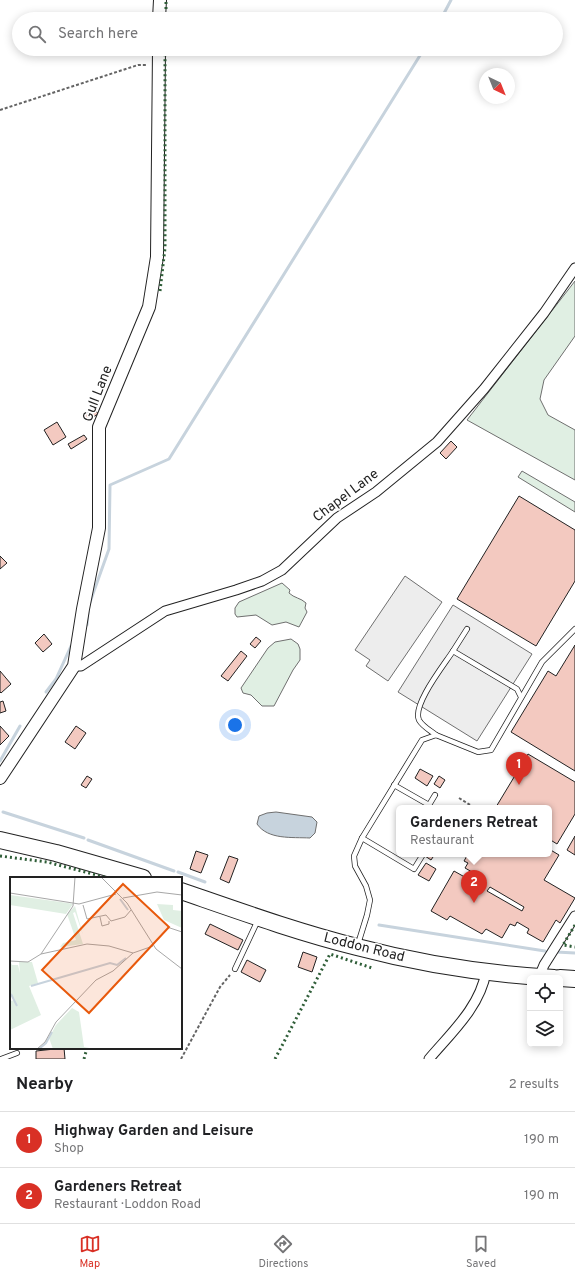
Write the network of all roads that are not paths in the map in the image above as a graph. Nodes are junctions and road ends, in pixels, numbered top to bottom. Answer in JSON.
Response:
{"nodes":[{"id":1,"x":160,"y":0,"type":"edge"},
{"id":2,"x":159,"y":12,"type":"edge"},
{"id":3,"x":159,"y":56,"type":"edge"},
{"id":4,"x":575,"y":268,"type":"edge"},
{"id":5,"x":467,"y":629,"type":"dead end"},
{"id":6,"x":575,"y":629,"type":"edge"},
{"id":7,"x":453,"y":651,"type":"junction"},
{"id":8,"x":74,"y":666,"type":"junction"},
{"id":9,"x":521,"y":697,"type":"junction"},
{"id":10,"x":436,"y":735,"type":"junction"},
{"id":11,"x":0,"y":778,"type":"edge"},
{"id":12,"x":394,"y":785,"type":"junction"},
{"id":13,"x":435,"y":795,"type":"dead end"},
{"id":14,"x":362,"y":838,"type":"junction"},
{"id":15,"x":0,"y":840,"type":"edge"},
{"id":16,"x":421,"y":857,"type":"edge"},
{"id":17,"x":140,"y":877,"type":"edge"},
{"id":18,"x":182,"y":891,"type":"edge"},
{"id":19,"x":575,"y":916,"type":"edge"},
{"id":20,"x":259,"y":918,"type":"junction"},
{"id":21,"x":357,"y":948,"type":"junction"},
{"id":22,"x":234,"y":969,"type":"road end"},
{"id":23,"x":486,"y":972,"type":"junction"},
{"id":24,"x":546,"y":975,"type":"edge"},
{"id":25,"x":527,"y":976,"type":"edge"},
{"id":26,"x":563,"y":978,"type":"edge"},
{"id":27,"x":575,"y":979,"type":"edge"},
{"id":28,"x":17,"y":1053,"type":"dead end"},
{"id":29,"x":1,"y":1059,"type":"edge"},
{"id":30,"x":429,"y":1059,"type":"edge"}],
"edges":[{"from":1,"to":2,"type":"street"},
{"from":3,"to":8,"type":"street","name":"Gull Lane"},
{"from":4,"to":8,"type":"street","name":"Chapel Lane"},
{"from":5,"to":7,"type":"lane"},
{"from":6,"to":9,"type":"lane"},
{"from":7,"to":9,"type":"lane"},
{"from":7,"to":10,"type":"lane"},
{"from":8,"to":11,"type":"street","name":"Gull Lane"},
{"from":9,"to":10,"type":"lane"},
{"from":10,"to":12,"type":"lane"},
{"from":12,"to":13,"type":"lane"},
{"from":12,"to":14,"type":"lane"},
{"from":14,"to":16,"type":"lane"},
{"from":14,"to":21,"type":"lane"},
{"from":15,"to":17,"type":"highway"},
{"from":18,"to":20,"type":"highway","name":"Loddon Road"},
{"from":19,"to":24,"type":"street"},
{"from":20,"to":21,"type":"highway","name":"Loddon Road"},
{"from":20,"to":22,"type":"lane"},
{"from":21,"to":23,"type":"highway","name":"Loddon Road"},
{"from":23,"to":25,"type":"highway","name":"Loddon Road"},
{"from":23,"to":30,"type":"street"},
{"from":26,"to":27,"type":"highway"},
{"from":28,"to":29,"type":"lane"}]}
